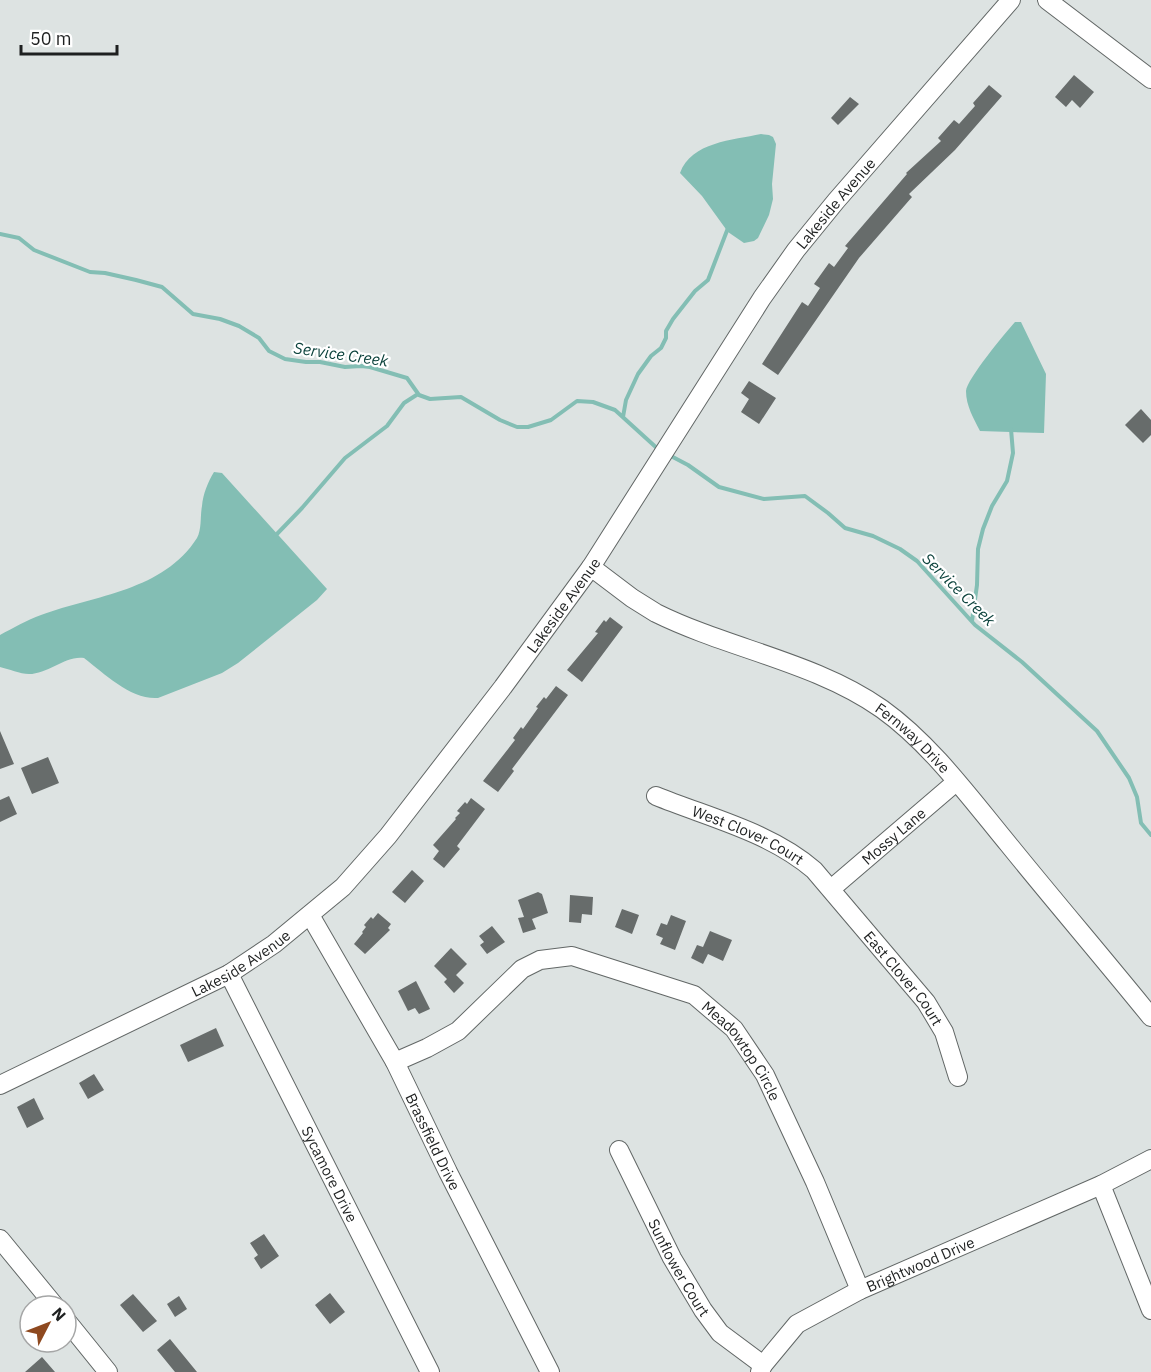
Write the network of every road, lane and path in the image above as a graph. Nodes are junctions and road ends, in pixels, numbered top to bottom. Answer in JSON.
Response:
{"nodes":[{"id":1,"x":1011,"y":0,"type":"edge"},
{"id":2,"x":1047,"y":0,"type":"edge"},
{"id":3,"x":1151,"y":79,"type":"edge"},
{"id":4,"x":591,"y":567,"type":"junction"},
{"id":5,"x":956,"y":782,"type":"junction"},
{"id":6,"x":656,"y":796,"type":"dead end"},
{"id":7,"x":831,"y":889,"type":"junction"},
{"id":8,"x":310,"y":915,"type":"junction"},
{"id":9,"x":229,"y":974,"type":"junction"},
{"id":10,"x":1151,"y":1017,"type":"edge"},
{"id":11,"x":395,"y":1062,"type":"junction"},
{"id":12,"x":958,"y":1077,"type":"dead end"},
{"id":13,"x":0,"y":1085,"type":"edge"},
{"id":14,"x":619,"y":1150,"type":"dead end"},
{"id":15,"x":1151,"y":1159,"type":"edge"},
{"id":16,"x":1101,"y":1185,"type":"junction"},
{"id":17,"x":0,"y":1239,"type":"edge"},
{"id":18,"x":860,"y":1290,"type":"junction"},
{"id":19,"x":45,"y":1294,"type":"edge"},
{"id":20,"x":1151,"y":1310,"type":"edge"},
{"id":21,"x":78,"y":1335,"type":"edge"},
{"id":22,"x":761,"y":1369,"type":"edge"},
{"id":23,"x":108,"y":1372,"type":"edge"},
{"id":24,"x":430,"y":1372,"type":"edge"},
{"id":25,"x":550,"y":1372,"type":"edge"}],
"edges":[{"from":1,"to":4,"type":"street","name":"Lakeside Avenue"},
{"from":2,"to":3,"type":"street"},
{"from":4,"to":5,"type":"street","name":"Fernway Drive"},
{"from":4,"to":8,"type":"street","name":"Lakeside Avenue"},
{"from":5,"to":7,"type":"street","name":"Mossy Lane"},
{"from":5,"to":10,"type":"street","name":"Fernway Drive"},
{"from":6,"to":7,"type":"street","name":"West Clover Court"},
{"from":7,"to":12,"type":"street","name":"East Clover Court"},
{"from":8,"to":9,"type":"street","name":"Lakeside Avenue"},
{"from":8,"to":11,"type":"street","name":"Brassfield Drive"},
{"from":9,"to":13,"type":"street","name":"Lakeside Avenue"},
{"from":9,"to":24,"type":"street","name":"Sycamore Drive"},
{"from":11,"to":18,"type":"street","name":"Meadowtop Circle"},
{"from":11,"to":25,"type":"street","name":"Brassfield Drive"},
{"from":14,"to":22,"type":"street","name":"Sunflower Court"},
{"from":15,"to":16,"type":"street","name":"Brightwood Drive"},
{"from":16,"to":18,"type":"street","name":"Brightwood Drive"},
{"from":16,"to":20,"type":"street"},
{"from":17,"to":19,"type":"street"},
{"from":18,"to":22,"type":"street","name":"Brightwood Drive"},
{"from":21,"to":23,"type":"street"}]}
